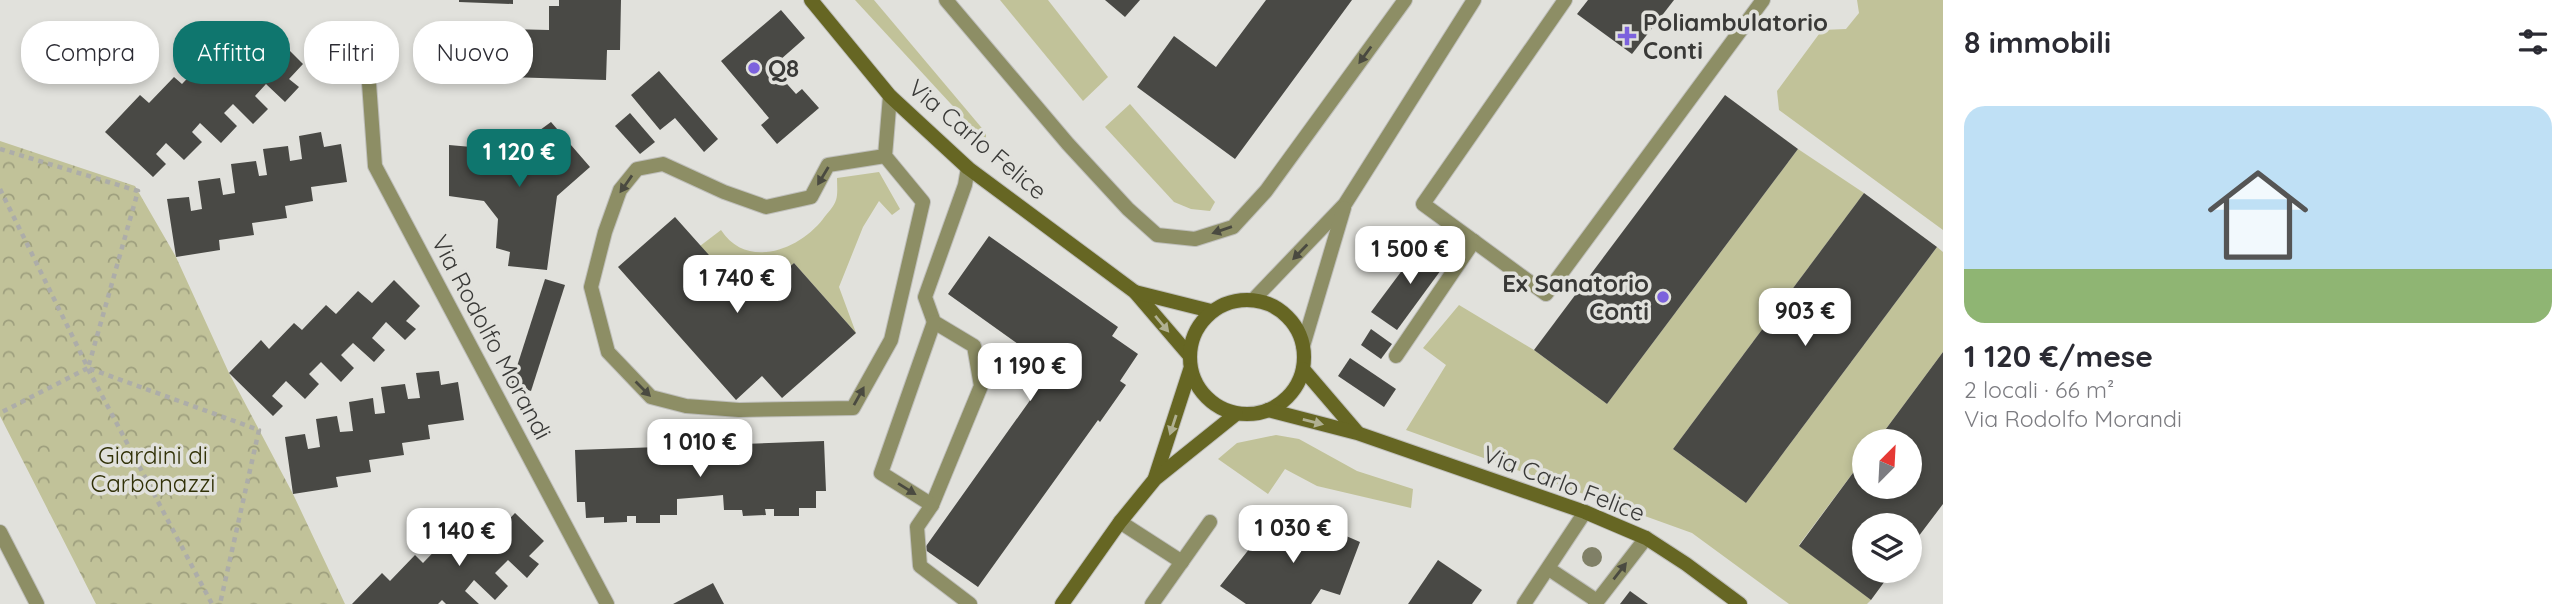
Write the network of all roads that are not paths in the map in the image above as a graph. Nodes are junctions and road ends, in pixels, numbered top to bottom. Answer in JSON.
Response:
{"nodes":[{"id":1,"x":811,"y":0,"type":"edge"},
{"id":2,"x":946,"y":0,"type":"edge"},
{"id":3,"x":1405,"y":0,"type":"edge"},
{"id":4,"x":1474,"y":0,"type":"edge"},
{"id":5,"x":1565,"y":0,"type":"edge"},
{"id":6,"x":1763,"y":0,"type":"edge"},
{"id":7,"x":369,"y":84,"type":"edge"},
{"id":8,"x":890,"y":96,"type":"junction"},
{"id":9,"x":885,"y":156,"type":"junction"},
{"id":10,"x":968,"y":168,"type":"junction"},
{"id":11,"x":1345,"y":204,"type":"junction"},
{"id":12,"x":1474,"y":241,"type":"junction"},
{"id":13,"x":1135,"y":292,"type":"junction"},
{"id":14,"x":1254,"y":299,"type":"junction"},
{"id":15,"x":1211,"y":311,"type":"junction"},
{"id":16,"x":934,"y":322,"type":"junction"},
{"id":17,"x":1303,"y":346,"type":"junction"},
{"id":18,"x":1396,"y":356,"type":"dead end"},
{"id":19,"x":1189,"y":363,"type":"junction"},
{"id":20,"x":1303,"y":369,"type":"junction"},
{"id":21,"x":1268,"y":410,"type":"junction"},
{"id":22,"x":1236,"y":414,"type":"junction"},
{"id":23,"x":1357,"y":433,"type":"junction"},
{"id":24,"x":1155,"y":479,"type":"junction"},
{"id":25,"x":932,"y":505,"type":"junction"},
{"id":26,"x":1585,"y":512,"type":"junction"},
{"id":27,"x":1120,"y":522,"type":"junction"},
{"id":28,"x":1210,"y":522,"type":"dead end"},
{"id":29,"x":0,"y":532,"type":"edge"},
{"id":30,"x":1646,"y":538,"type":"junction"},
{"id":31,"x":1182,"y":562,"type":"junction"},
{"id":32,"x":1549,"y":569,"type":"junction"},
{"id":33,"x":1596,"y":602,"type":"edge"},
{"id":34,"x":37,"y":604,"type":"edge"},
{"id":35,"x":607,"y":604,"type":"edge"},
{"id":36,"x":970,"y":604,"type":"edge"},
{"id":37,"x":1062,"y":604,"type":"edge"},
{"id":38,"x":1152,"y":604,"type":"edge"},
{"id":39,"x":1524,"y":604,"type":"edge"},
{"id":40,"x":1740,"y":604,"type":"edge"}],
"edges":[{"from":1,"to":8,"type":"main road","name":"Via Carlo Felice"},
{"from":3,"to":2,"type":"street","one_way":true},
{"from":4,"to":11,"type":"street"},
{"from":5,"to":12,"type":"street"},
{"from":6,"to":12,"type":"street"},
{"from":7,"to":35,"type":"street","name":"Via Rodolfo Morandi"},
{"from":8,"to":9,"type":"street"},
{"from":8,"to":10,"type":"main road","name":"Via Carlo Felice"},
{"from":9,"to":9,"type":"street","one_way":true},
{"from":10,"to":13,"type":"main road","name":"Via Carlo Felice"},
{"from":10,"to":16,"type":"street"},
{"from":11,"to":14,"type":"street","one_way":true},
{"from":11,"to":17,"type":"street"},
{"from":12,"to":18,"type":"street"},
{"from":13,"to":15,"type":"main road","name":"Via Carlo Felice"},
{"from":13,"to":19,"type":"main road","name":"Via Carlo Felice","one_way":true},
{"from":14,"to":15,"type":"main road"},
{"from":14,"to":17,"type":"main road"},
{"from":15,"to":19,"type":"main road"},
{"from":16,"to":25,"type":"street"},
{"from":16,"to":25,"type":"street","one_way":true},
{"from":17,"to":20,"type":"main road"},
{"from":19,"to":22,"type":"main road"},
{"from":19,"to":24,"type":"main road","one_way":true},
{"from":20,"to":21,"type":"main road"},
{"from":20,"to":23,"type":"main road"},
{"from":21,"to":22,"type":"main road"},
{"from":21,"to":23,"type":"main road","name":"Via Carlo Felice","one_way":true},
{"from":22,"to":24,"type":"main road"},
{"from":23,"to":26,"type":"main road","name":"Via Carlo Felice"},
{"from":24,"to":27,"type":"main road"},
{"from":25,"to":36,"type":"street"},
{"from":26,"to":30,"type":"main road","name":"Via Carlo Felice"},
{"from":26,"to":32,"type":"street"},
{"from":27,"to":31,"type":"street"},
{"from":27,"to":37,"type":"main road"},
{"from":28,"to":31,"type":"street"},
{"from":29,"to":34,"type":"street"},
{"from":33,"to":30,"type":"street","one_way":true},
{"from":30,"to":40,"type":"main road","name":"Via Carlo Felice"},
{"from":31,"to":38,"type":"street"},
{"from":32,"to":33,"type":"street"},
{"from":32,"to":39,"type":"street"}]}
